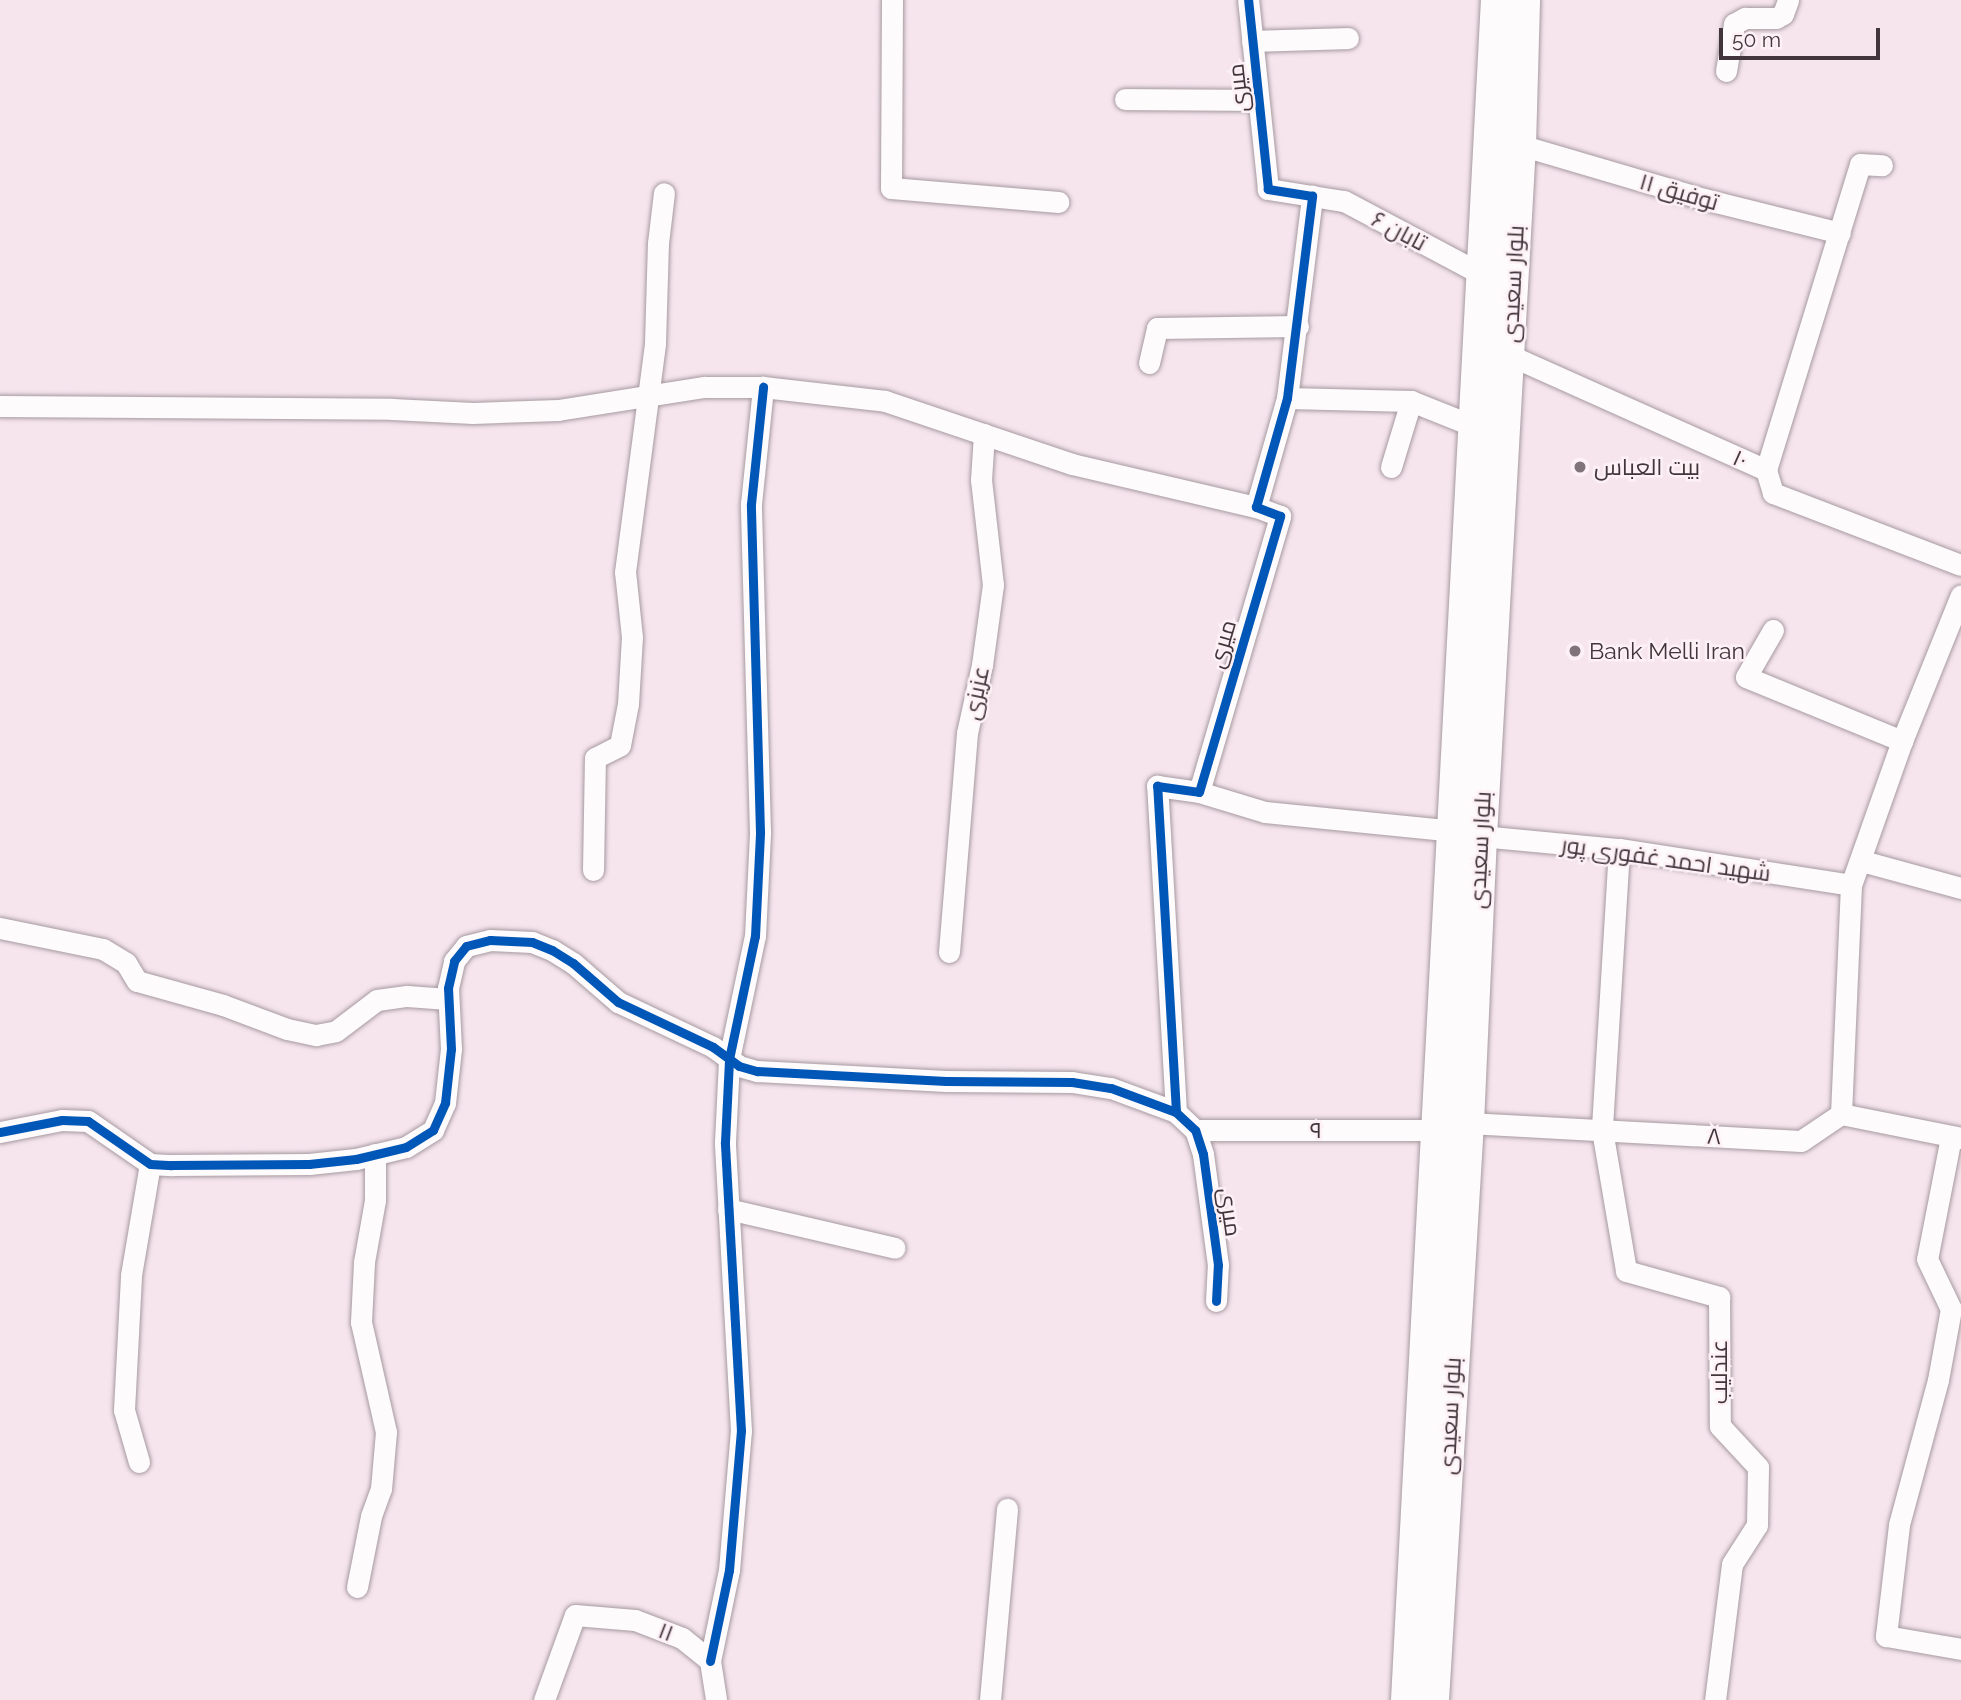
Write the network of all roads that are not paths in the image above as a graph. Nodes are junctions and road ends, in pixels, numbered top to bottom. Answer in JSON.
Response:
{"nodes":[{"id":1,"x":892,"y":0,"type":"edge"},
{"id":2,"x":1248,"y":0,"type":"edge"},
{"id":3,"x":1497,"y":0,"type":"edge"},
{"id":4,"x":1524,"y":0,"type":"edge"},
{"id":5,"x":1788,"y":0,"type":"edge"},
{"id":6,"x":1348,"y":38,"type":"dead end"},
{"id":7,"x":1252,"y":41,"type":"junction"},
{"id":8,"x":1726,"y":71,"type":"dead end"},
{"id":9,"x":1125,"y":100,"type":"dead end"},
{"id":10,"x":1258,"y":100,"type":"junction"},
{"id":11,"x":1520,"y":145,"type":"junction"},
{"id":12,"x":1882,"y":164,"type":"dead end"},
{"id":13,"x":664,"y":193,"type":"dead end"},
{"id":14,"x":1312,"y":196,"type":"junction"},
{"id":15,"x":1058,"y":202,"type":"dead end"},
{"id":16,"x":1840,"y":233,"type":"junction"},
{"id":17,"x":1483,"y":275,"type":"junction"},
{"id":18,"x":1298,"y":326,"type":"junction"},
{"id":19,"x":1509,"y":355,"type":"junction"},
{"id":20,"x":1149,"y":363,"type":"dead end"},
{"id":21,"x":763,"y":387,"type":"junction"},
{"id":22,"x":646,"y":395,"type":"junction"},
{"id":23,"x":1287,"y":398,"type":"junction"},
{"id":24,"x":1411,"y":401,"type":"junction"},
{"id":25,"x":0,"y":406,"type":"edge"},
{"id":26,"x":1475,"y":427,"type":"junction"},
{"id":27,"x":984,"y":434,"type":"junction"},
{"id":28,"x":1391,"y":467,"type":"dead end"},
{"id":29,"x":1766,"y":470,"type":"junction"},
{"id":30,"x":1256,"y":507,"type":"junction"},
{"id":31,"x":1961,"y":565,"type":"edge"},
{"id":32,"x":1961,"y":595,"type":"edge"},
{"id":33,"x":1773,"y":630,"type":"dead end"},
{"id":34,"x":1902,"y":741,"type":"junction"},
{"id":35,"x":1199,"y":792,"type":"junction"},
{"id":36,"x":1468,"y":834,"type":"junction"},
{"id":37,"x":1619,"y":849,"type":"junction"},
{"id":38,"x":1862,"y":861,"type":"junction"},
{"id":39,"x":593,"y":870,"type":"dead end"},
{"id":40,"x":1851,"y":885,"type":"junction"},
{"id":41,"x":1961,"y":888,"type":"edge"},
{"id":42,"x":0,"y":928,"type":"edge"},
{"id":43,"x":949,"y":952,"type":"dead end"},
{"id":44,"x":448,"y":999,"type":"junction"},
{"id":45,"x":729,"y":1059,"type":"junction"},
{"id":46,"x":1176,"y":1112,"type":"junction"},
{"id":47,"x":1841,"y":1114,"type":"junction"},
{"id":48,"x":1453,"y":1126,"type":"junction"},
{"id":49,"x":1195,"y":1130,"type":"junction"},
{"id":50,"x":1602,"y":1130,"type":"junction"},
{"id":51,"x":0,"y":1132,"type":"edge"},
{"id":52,"x":1956,"y":1138,"type":"edge"},
{"id":53,"x":375,"y":1154,"type":"junction"},
{"id":54,"x":150,"y":1164,"type":"junction"},
{"id":55,"x":728,"y":1209,"type":"junction"},
{"id":56,"x":895,"y":1248,"type":"dead end"},
{"id":57,"x":1216,"y":1301,"type":"dead end"},
{"id":58,"x":139,"y":1462,"type":"dead end"},
{"id":59,"x":1007,"y":1509,"type":"dead end"},
{"id":60,"x":357,"y":1587,"type":"dead end"},
{"id":61,"x":1961,"y":1649,"type":"edge"},
{"id":62,"x":710,"y":1661,"type":"junction"},
{"id":63,"x":544,"y":1700,"type":"edge"},
{"id":64,"x":716,"y":1700,"type":"edge"},
{"id":65,"x":990,"y":1700,"type":"edge"},
{"id":66,"x":1407,"y":1700,"type":"edge"},
{"id":67,"x":1433,"y":1700,"type":"edge"},
{"id":68,"x":1715,"y":1700,"type":"edge"}],
"edges":[{"from":1,"to":15,"type":"street"},
{"from":2,"to":7,"type":"street","name":"میری"},
{"from":3,"to":17,"type":"main road","name":"بلوار سعیدی"},
{"from":4,"to":11,"type":"main road","name":"بلوار سعیدی"},
{"from":5,"to":8,"type":"street"},
{"from":6,"to":7,"type":"street"},
{"from":7,"to":10,"type":"street","name":"میری"},
{"from":9,"to":10,"type":"street"},
{"from":10,"to":14,"type":"street","name":"میری"},
{"from":11,"to":16,"type":"street","name":"توفیق ۱۱"},
{"from":11,"to":19,"type":"main road","name":"بلوار سعیدی"},
{"from":12,"to":16,"type":"street"},
{"from":13,"to":22,"type":"street"},
{"from":14,"to":17,"type":"street","name":"تابان ۶"},
{"from":14,"to":18,"type":"street"},
{"from":16,"to":29,"type":"street"},
{"from":17,"to":26,"type":"main road","name":"بلوار سعیدی"},
{"from":18,"to":20,"type":"street"},
{"from":18,"to":23,"type":"street"},
{"from":19,"to":29,"type":"street","name":"۱۰"},
{"from":19,"to":36,"type":"main road","name":"بلوار سعیدی"},
{"from":21,"to":22,"type":"street"},
{"from":21,"to":27,"type":"street"},
{"from":21,"to":45,"type":"street"},
{"from":22,"to":25,"type":"street"},
{"from":22,"to":39,"type":"street"},
{"from":23,"to":24,"type":"street"},
{"from":23,"to":30,"type":"street"},
{"from":24,"to":26,"type":"street"},
{"from":24,"to":28,"type":"street"},
{"from":26,"to":36,"type":"main road","name":"بلوار سعیدی"},
{"from":27,"to":30,"type":"street"},
{"from":27,"to":43,"type":"street","name":"عزیزی"},
{"from":29,"to":31,"type":"street","name":"۱۰"},
{"from":30,"to":35,"type":"street","name":"میری"},
{"from":32,"to":34,"type":"street"},
{"from":33,"to":34,"type":"street"},
{"from":34,"to":38,"type":"street"},
{"from":35,"to":36,"type":"street","name":"شهید احمد غفوری پور"},
{"from":35,"to":46,"type":"street"},
{"from":36,"to":37,"type":"street","name":"شهید احمد غفوری پور"},
{"from":36,"to":48,"type":"main road","name":"بلوار سعیدی"},
{"from":37,"to":40,"type":"street","name":"شهید احمد غفوری پور"},
{"from":37,"to":50,"type":"street"},
{"from":38,"to":40,"type":"street"},
{"from":38,"to":41,"type":"street"},
{"from":40,"to":47,"type":"street"},
{"from":42,"to":44,"type":"street"},
{"from":44,"to":45,"type":"street"},
{"from":44,"to":53,"type":"street"},
{"from":45,"to":46,"type":"street"},
{"from":45,"to":55,"type":"street"},
{"from":46,"to":49,"type":"street"},
{"from":47,"to":50,"type":"street","name":"۸"},
{"from":47,"to":52,"type":"street"},
{"from":48,"to":49,"type":"street","name":"۹"},
{"from":48,"to":50,"type":"street","name":"۸"},
{"from":48,"to":66,"type":"main road","name":"بلوار سعیدی"},
{"from":48,"to":67,"type":"main road","name":"بلوار سعیدی"},
{"from":49,"to":57,"type":"street","name":"میری"},
{"from":50,"to":68,"type":"street","name":"عندلیب"},
{"from":51,"to":54,"type":"street"},
{"from":52,"to":61,"type":"street"},
{"from":53,"to":54,"type":"street"},
{"from":53,"to":60,"type":"street"},
{"from":54,"to":58,"type":"street"},
{"from":55,"to":56,"type":"street"},
{"from":55,"to":62,"type":"street"},
{"from":59,"to":65,"type":"street"},
{"from":62,"to":63,"type":"street","name":"۱۱"},
{"from":62,"to":64,"type":"street"}]}
